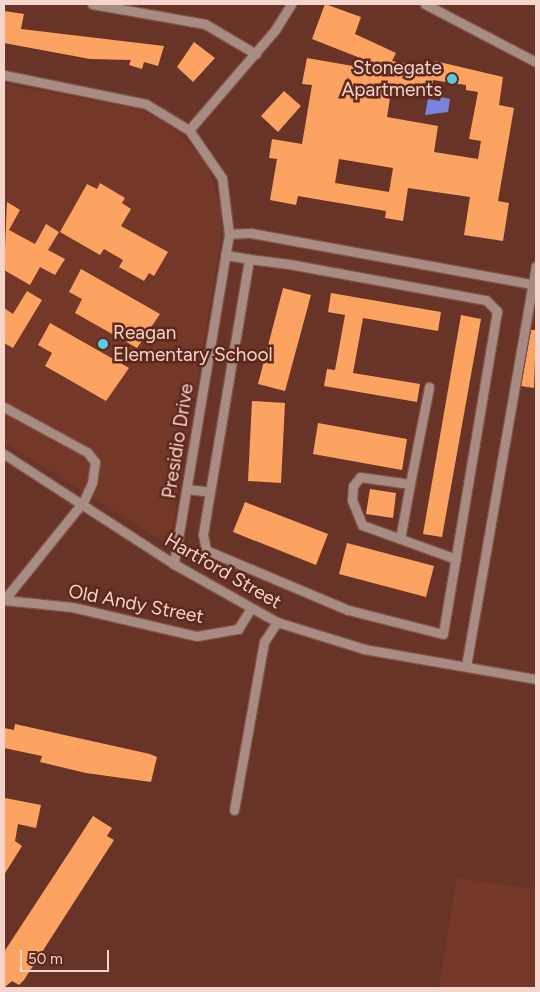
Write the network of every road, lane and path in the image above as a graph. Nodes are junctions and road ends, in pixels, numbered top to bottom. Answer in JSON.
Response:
{"nodes":[{"id":1,"x":92,"y":4,"type":"edge"},
{"id":2,"x":291,"y":4,"type":"edge"},
{"id":3,"x":425,"y":4,"type":"edge"},
{"id":4,"x":256,"y":54,"type":"junction"},
{"id":5,"x":536,"y":62,"type":"edge"},
{"id":6,"x":4,"y":75,"type":"edge"},
{"id":7,"x":189,"y":130,"type":"junction"},
{"id":8,"x":229,"y":234,"type":"junction"},
{"id":9,"x":225,"y":256,"type":"junction"},
{"id":10,"x":249,"y":259,"type":"junction"},
{"id":11,"x":536,"y":266,"type":"edge"},
{"id":12,"x":533,"y":284,"type":"junction"},
{"id":13,"x":428,"y":386,"type":"dead end"},
{"id":14,"x":4,"y":407,"type":"edge"},
{"id":15,"x":6,"y":459,"type":"edge"},
{"id":16,"x":410,"y":484,"type":"junction"},
{"id":17,"x":187,"y":488,"type":"junction"},
{"id":18,"x":210,"y":492,"type":"junction"},
{"id":19,"x":83,"y":502,"type":"junction"},
{"id":20,"x":400,"y":539,"type":"junction"},
{"id":21,"x":456,"y":559,"type":"junction"},
{"id":22,"x":174,"y":564,"type":"junction"},
{"id":23,"x":4,"y":600,"type":"edge"},
{"id":24,"x":250,"y":610,"type":"junction"},
{"id":25,"x":277,"y":622,"type":"junction"},
{"id":26,"x":466,"y":666,"type":"junction"},
{"id":27,"x":536,"y":679,"type":"edge"},
{"id":28,"x":234,"y":810,"type":"dead end"}],
"edges":[{"from":1,"to":4,"type":"street"},
{"from":2,"to":4,"type":"street"},
{"from":3,"to":5,"type":"street"},
{"from":4,"to":7,"type":"street"},
{"from":6,"to":7,"type":"street","name":"Presidio Drive"},
{"from":7,"to":8,"type":"street","name":"Presidio Drive"},
{"from":8,"to":9,"type":"street","name":"Presidio Drive"},
{"from":8,"to":12,"type":"street"},
{"from":9,"to":10,"type":"street"},
{"from":9,"to":17,"type":"street","name":"Presidio Drive"},
{"from":10,"to":18,"type":"street"},
{"from":10,"to":21,"type":"street"},
{"from":11,"to":12,"type":"street"},
{"from":12,"to":26,"type":"street"},
{"from":13,"to":16,"type":"street"},
{"from":14,"to":19,"type":"street"},
{"from":15,"to":19,"type":"street","name":"Hartford Street"},
{"from":16,"to":20,"type":"street"},
{"from":16,"to":20,"type":"street"},
{"from":17,"to":18,"type":"street"},
{"from":17,"to":22,"type":"street","name":"Presidio Drive"},
{"from":18,"to":21,"type":"street"},
{"from":19,"to":22,"type":"street","name":"Hartford Street"},
{"from":19,"to":23,"type":"street"},
{"from":20,"to":21,"type":"street"},
{"from":22,"to":24,"type":"street","name":"Hartford Street"},
{"from":23,"to":24,"type":"street","name":"Old Andy Street"},
{"from":24,"to":25,"type":"street","name":"Hartford Street"},
{"from":25,"to":26,"type":"street","name":"Hartford Street"},
{"from":25,"to":28,"type":"street"},
{"from":26,"to":27,"type":"street","name":"Hartford Street"}]}
